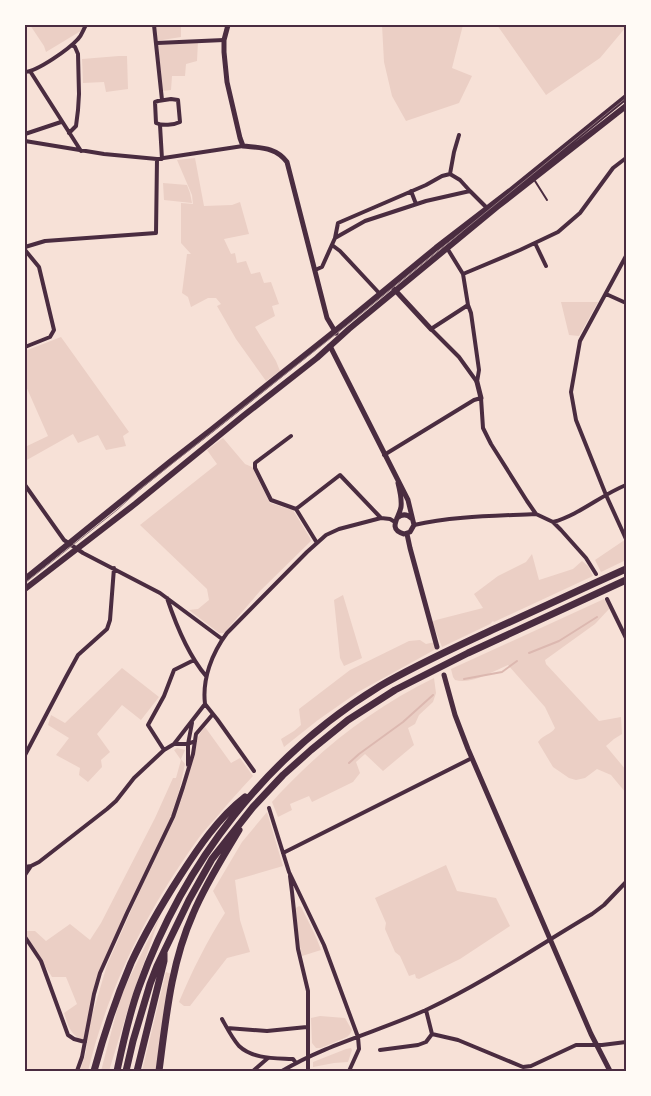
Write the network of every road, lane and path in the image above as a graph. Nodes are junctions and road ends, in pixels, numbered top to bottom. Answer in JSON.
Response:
{"nodes":[{"id":1,"x":86,"y":25,"type":"edge"},
{"id":2,"x":154,"y":25,"type":"edge"},
{"id":3,"x":228,"y":25,"type":"edge"},
{"id":4,"x":224,"y":40,"type":"junction"},
{"id":5,"x":157,"y":43,"type":"junction"},
{"id":6,"x":72,"y":45,"type":"junction"},
{"id":7,"x":28,"y":72,"type":"edge"},
{"id":8,"x":626,"y":97,"type":"edge"},
{"id":9,"x":162,"y":100,"type":"junction"},
{"id":10,"x":626,"y":106,"type":"edge"},
{"id":11,"x":61,"y":122,"type":"junction"},
{"id":12,"x":160,"y":124,"type":"junction"},
{"id":13,"x":69,"y":133,"type":"junction"},
{"id":14,"x":25,"y":134,"type":"edge"},
{"id":15,"x":459,"y":135,"type":"dead end"},
{"id":16,"x":25,"y":141,"type":"edge"},
{"id":17,"x":244,"y":146,"type":"junction"},
{"id":18,"x":81,"y":151,"type":"junction"},
{"id":19,"x":626,"y":158,"type":"edge"},
{"id":20,"x":157,"y":159,"type":"junction"},
{"id":21,"x":162,"y":159,"type":"junction"},
{"id":22,"x":450,"y":174,"type":"junction"},
{"id":23,"x":534,"y":179,"type":"junction"},
{"id":24,"x":411,"y":191,"type":"junction"},
{"id":25,"x":470,"y":191,"type":"junction"},
{"id":26,"x":546,"y":200,"type":"dead end"},
{"id":27,"x":416,"y":204,"type":"junction"},
{"id":28,"x":371,"y":208,"type":"junction"},
{"id":29,"x":487,"y":208,"type":"junction"},
{"id":30,"x":374,"y":218,"type":"junction"},
{"id":31,"x":335,"y":238,"type":"junction"},
{"id":32,"x":535,"y":244,"type":"junction"},
{"id":33,"x":332,"y":246,"type":"junction"},
{"id":34,"x":25,"y":248,"type":"edge"},
{"id":35,"x":447,"y":248,"type":"junction"},
{"id":36,"x":626,"y":256,"type":"edge"},
{"id":37,"x":546,"y":266,"type":"dead end"},
{"id":38,"x":315,"y":270,"type":"junction"},
{"id":39,"x":463,"y":274,"type":"junction"},
{"id":40,"x":390,"y":285,"type":"junction"},
{"id":41,"x":395,"y":291,"type":"junction"},
{"id":42,"x":380,"y":294,"type":"junction"},
{"id":43,"x":606,"y":294,"type":"junction"},
{"id":44,"x":626,"y":303,"type":"edge"},
{"id":45,"x":468,"y":305,"type":"junction"},
{"id":46,"x":431,"y":329,"type":"junction"},
{"id":47,"x":335,"y":331,"type":"junction"},
{"id":48,"x":339,"y":337,"type":"junction"},
{"id":49,"x":326,"y":338,"type":"junction"},
{"id":50,"x":25,"y":346,"type":"edge"},
{"id":51,"x":330,"y":346,"type":"junction"},
{"id":52,"x":476,"y":382,"type":"junction"},
{"id":53,"x":481,"y":398,"type":"junction"},
{"id":54,"x":291,"y":436,"type":"dead end"},
{"id":55,"x":384,"y":454,"type":"junction"},
{"id":56,"x":398,"y":483,"type":"junction"},
{"id":57,"x":25,"y":485,"type":"edge"},
{"id":58,"x":626,"y":485,"type":"edge"},
{"id":59,"x":606,"y":495,"type":"junction"},
{"id":60,"x":296,"y":508,"type":"junction"},
{"id":61,"x":536,"y":514,"type":"junction"},
{"id":62,"x":381,"y":518,"type":"junction"},
{"id":63,"x":411,"y":518,"type":"junction"},
{"id":64,"x":396,"y":520,"type":"junction"},
{"id":65,"x":553,"y":522,"type":"junction"},
{"id":66,"x":414,"y":525,"type":"junction"},
{"id":67,"x":407,"y":534,"type":"junction"},
{"id":68,"x":626,"y":539,"type":"edge"},
{"id":69,"x":317,"y":542,"type":"junction"},
{"id":70,"x":74,"y":547,"type":"junction"},
{"id":71,"x":114,"y":568,"type":"junction"},
{"id":72,"x":626,"y":568,"type":"edge"},
{"id":73,"x":596,"y":574,"type":"dead end"},
{"id":74,"x":25,"y":579,"type":"edge"},
{"id":75,"x":626,"y":580,"type":"edge"},
{"id":76,"x":25,"y":589,"type":"edge"},
{"id":77,"x":167,"y":598,"type":"junction"},
{"id":78,"x":607,"y":599,"type":"dead end"},
{"id":79,"x":626,"y":638,"type":"edge"},
{"id":80,"x":222,"y":639,"type":"junction"},
{"id":81,"x":437,"y":647,"type":"dead end"},
{"id":82,"x":194,"y":660,"type":"junction"},
{"id":83,"x":444,"y":675,"type":"dead end"},
{"id":84,"x":206,"y":676,"type":"junction"},
{"id":85,"x":205,"y":704,"type":"junction"},
{"id":86,"x":213,"y":714,"type":"junction"},
{"id":87,"x":192,"y":722,"type":"junction"},
{"id":88,"x":195,"y":741,"type":"junction"},
{"id":89,"x":174,"y":744,"type":"junction"},
{"id":90,"x":188,"y":744,"type":"junction"},
{"id":91,"x":164,"y":750,"type":"junction"},
{"id":92,"x":25,"y":755,"type":"edge"},
{"id":93,"x":472,"y":758,"type":"junction"},
{"id":94,"x":188,"y":770,"type":"junction"},
{"id":95,"x":254,"y":771,"type":"dead end"},
{"id":96,"x":254,"y":791,"type":"junction"},
{"id":97,"x":253,"y":808,"type":"junction"},
{"id":98,"x":269,"y":808,"type":"dead end"},
{"id":99,"x":282,"y":853,"type":"junction"},
{"id":100,"x":31,"y":866,"type":"junction"},
{"id":101,"x":25,"y":867,"type":"edge"},
{"id":102,"x":289,"y":872,"type":"junction"},
{"id":103,"x":25,"y":875,"type":"edge"},
{"id":104,"x":626,"y":882,"type":"edge"},
{"id":105,"x":25,"y":937,"type":"edge"},
{"id":106,"x":550,"y":939,"type":"junction"},
{"id":107,"x":164,"y":950,"type":"junction"},
{"id":108,"x":426,"y":1010,"type":"junction"},
{"id":109,"x":222,"y":1020,"type":"dead end"},
{"id":110,"x":307,"y":1027,"type":"junction"},
{"id":111,"x":227,"y":1028,"type":"junction"},
{"id":112,"x":432,"y":1034,"type":"junction"},
{"id":113,"x":358,"y":1037,"type":"junction"},
{"id":114,"x":84,"y":1042,"type":"junction"},
{"id":115,"x":626,"y":1042,"type":"edge"},
{"id":116,"x":596,"y":1045,"type":"junction"},
{"id":117,"x":380,"y":1050,"type":"dead end"},
{"id":118,"x":269,"y":1058,"type":"junction"},
{"id":119,"x":308,"y":1058,"type":"junction"},
{"id":120,"x":296,"y":1063,"type":"junction"},
{"id":121,"x":517,"y":1065,"type":"junction"},
{"id":122,"x":531,"y":1066,"type":"junction"},
{"id":123,"x":76,"y":1071,"type":"edge"},
{"id":124,"x":94,"y":1071,"type":"edge"},
{"id":125,"x":117,"y":1071,"type":"edge"},
{"id":126,"x":126,"y":1071,"type":"edge"},
{"id":127,"x":137,"y":1071,"type":"edge"},
{"id":128,"x":160,"y":1071,"type":"edge"},
{"id":129,"x":253,"y":1071,"type":"edge"},
{"id":130,"x":282,"y":1071,"type":"edge"},
{"id":131,"x":308,"y":1071,"type":"edge"},
{"id":132,"x":349,"y":1071,"type":"edge"},
{"id":133,"x":516,"y":1071,"type":"edge"},
{"id":134,"x":533,"y":1071,"type":"edge"},
{"id":135,"x":610,"y":1071,"type":"edge"}],
"edges":[{"from":1,"to":6,"type":"street"},
{"from":2,"to":5,"type":"street"},
{"from":3,"to":4,"type":"street"},
{"from":4,"to":5,"type":"street"},
{"from":4,"to":17,"type":"street"},
{"from":5,"to":9,"type":"street"},
{"from":6,"to":7,"type":"street"},
{"from":6,"to":13,"type":"street"},
{"from":7,"to":11,"type":"street"},
{"from":8,"to":29,"type":"main road"},
{"from":9,"to":12,"type":"street"},
{"from":9,"to":12,"type":"street"},
{"from":10,"to":23,"type":"main road"},
{"from":11,"to":13,"type":"street"},
{"from":11,"to":14,"type":"street"},
{"from":12,"to":21,"type":"street"},
{"from":13,"to":18,"type":"street"},
{"from":15,"to":22,"type":"street"},
{"from":16,"to":18,"type":"street"},
{"from":17,"to":21,"type":"street"},
{"from":17,"to":38,"type":"street"},
{"from":18,"to":20,"type":"street"},
{"from":19,"to":32,"type":"street"},
{"from":20,"to":21,"type":"street"},
{"from":20,"to":34,"type":"street"},
{"from":22,"to":24,"type":"street"},
{"from":22,"to":25,"type":"street"},
{"from":23,"to":26,"type":"lane"},
{"from":23,"to":35,"type":"main road"},
{"from":24,"to":27,"type":"street"},
{"from":24,"to":28,"type":"street"},
{"from":25,"to":27,"type":"street"},
{"from":25,"to":29,"type":"street"},
{"from":27,"to":30,"type":"street"},
{"from":28,"to":30,"type":"street"},
{"from":28,"to":31,"type":"street"},
{"from":29,"to":40,"type":"main road"},
{"from":30,"to":31,"type":"street"},
{"from":31,"to":33,"type":"street"},
{"from":32,"to":37,"type":"street"},
{"from":32,"to":39,"type":"street"},
{"from":33,"to":38,"type":"street"},
{"from":33,"to":42,"type":"street"},
{"from":34,"to":50,"type":"street"},
{"from":35,"to":39,"type":"street"},
{"from":35,"to":41,"type":"main road"},
{"from":36,"to":43,"type":"street"},
{"from":38,"to":47,"type":"street"},
{"from":39,"to":45,"type":"street"},
{"from":40,"to":41,"type":"street"},
{"from":40,"to":42,"type":"main road"},
{"from":41,"to":46,"type":"street"},
{"from":41,"to":48,"type":"main road"},
{"from":42,"to":47,"type":"main road"},
{"from":43,"to":44,"type":"street"},
{"from":43,"to":59,"type":"street"},
{"from":45,"to":46,"type":"street"},
{"from":45,"to":52,"type":"street"},
{"from":46,"to":52,"type":"street"},
{"from":47,"to":48,"type":"street"},
{"from":47,"to":49,"type":"main road"},
{"from":48,"to":51,"type":"main road"},
{"from":49,"to":51,"type":"street"},
{"from":49,"to":70,"type":"main road"},
{"from":51,"to":55,"type":"street"},
{"from":51,"to":70,"type":"main road"},
{"from":52,"to":53,"type":"street"},
{"from":53,"to":55,"type":"street"},
{"from":53,"to":61,"type":"street"},
{"from":54,"to":60,"type":"street"},
{"from":55,"to":56,"type":"street"},
{"from":56,"to":63,"type":"street"},
{"from":56,"to":64,"type":"street"},
{"from":57,"to":70,"type":"street"},
{"from":58,"to":59,"type":"street"},
{"from":59,"to":65,"type":"street"},
{"from":59,"to":68,"type":"street"},
{"from":60,"to":62,"type":"street"},
{"from":60,"to":69,"type":"street"},
{"from":61,"to":65,"type":"street"},
{"from":61,"to":66,"type":"street"},
{"from":62,"to":64,"type":"street"},
{"from":62,"to":69,"type":"street"},
{"from":63,"to":64,"type":"street"},
{"from":63,"to":66,"type":"street"},
{"from":64,"to":67,"type":"street"},
{"from":65,"to":73,"type":"street"},
{"from":66,"to":67,"type":"street"},
{"from":67,"to":81,"type":"street"},
{"from":69,"to":80,"type":"street"},
{"from":70,"to":71,"type":"street"},
{"from":70,"to":74,"type":"main road"},
{"from":70,"to":76,"type":"main road"},
{"from":71,"to":77,"type":"street"},
{"from":71,"to":92,"type":"street"},
{"from":72,"to":96,"type":"highway"},
{"from":75,"to":97,"type":"highway"},
{"from":77,"to":80,"type":"street"},
{"from":77,"to":82,"type":"street"},
{"from":78,"to":79,"type":"street"},
{"from":80,"to":84,"type":"street"},
{"from":82,"to":84,"type":"street"},
{"from":82,"to":91,"type":"street"},
{"from":83,"to":93,"type":"street"},
{"from":84,"to":85,"type":"street"},
{"from":85,"to":86,"type":"street"},
{"from":85,"to":87,"type":"street"},
{"from":86,"to":88,"type":"street"},
{"from":86,"to":95,"type":"street"},
{"from":87,"to":89,"type":"street"},
{"from":87,"to":90,"type":"street"},
{"from":88,"to":90,"type":"street"},
{"from":88,"to":94,"type":"street"},
{"from":89,"to":90,"type":"street"},
{"from":89,"to":91,"type":"street"},
{"from":90,"to":94,"type":"street"},
{"from":91,"to":100,"type":"street"},
{"from":93,"to":99,"type":"street"},
{"from":93,"to":106,"type":"street"},
{"from":94,"to":114,"type":"street"},
{"from":96,"to":124,"type":"highway"},
{"from":96,"to":125,"type":"highway"},
{"from":97,"to":107,"type":"highway"},
{"from":97,"to":128,"type":"highway"},
{"from":98,"to":99,"type":"street"},
{"from":99,"to":102,"type":"street"},
{"from":100,"to":101,"type":"street"},
{"from":100,"to":103,"type":"street"},
{"from":102,"to":110,"type":"street"},
{"from":102,"to":113,"type":"street"},
{"from":104,"to":106,"type":"street"},
{"from":105,"to":114,"type":"street"},
{"from":106,"to":108,"type":"street"},
{"from":106,"to":116,"type":"street"},
{"from":107,"to":126,"type":"highway"},
{"from":107,"to":127,"type":"highway"},
{"from":108,"to":112,"type":"street"},
{"from":108,"to":113,"type":"street"},
{"from":109,"to":111,"type":"street"},
{"from":110,"to":111,"type":"street"},
{"from":110,"to":119,"type":"street"},
{"from":111,"to":118,"type":"street"},
{"from":112,"to":117,"type":"street"},
{"from":112,"to":121,"type":"street"},
{"from":113,"to":119,"type":"street"},
{"from":113,"to":132,"type":"street"},
{"from":114,"to":123,"type":"street"},
{"from":115,"to":116,"type":"street"},
{"from":116,"to":122,"type":"street"},
{"from":116,"to":135,"type":"street"},
{"from":118,"to":120,"type":"street"},
{"from":118,"to":129,"type":"street"},
{"from":119,"to":120,"type":"street"},
{"from":119,"to":131,"type":"street"},
{"from":120,"to":130,"type":"street"},
{"from":121,"to":122,"type":"street"},
{"from":121,"to":133,"type":"street"},
{"from":122,"to":134,"type":"street"}]}
